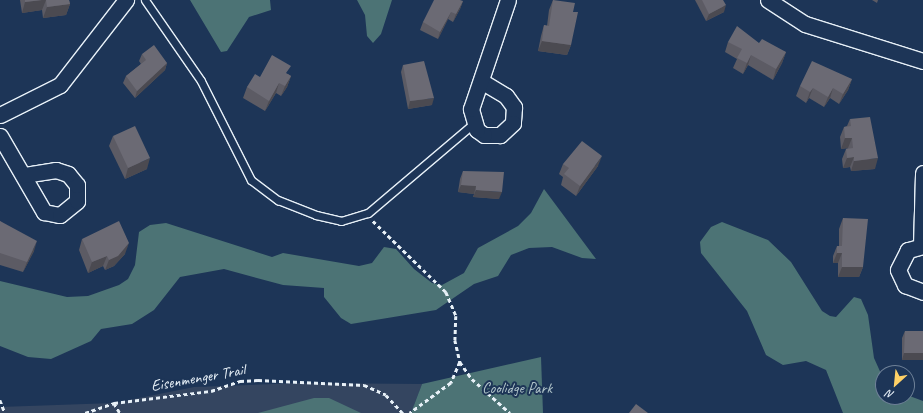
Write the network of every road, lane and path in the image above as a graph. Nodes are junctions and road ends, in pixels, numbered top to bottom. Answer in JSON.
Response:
{"nodes":[{"id":1,"x":126,"y":0,"type":"edge"},
{"id":2,"x":145,"y":0,"type":"edge"},
{"id":3,"x":508,"y":0,"type":"edge"},
{"id":4,"x":768,"y":0,"type":"edge"},
{"id":5,"x":923,"y":61,"type":"edge"},
{"id":6,"x":481,"y":81,"type":"junction"},
{"id":7,"x":0,"y":115,"type":"edge"},
{"id":8,"x":473,"y":124,"type":"junction"},
{"id":9,"x":0,"y":136,"type":"edge"},
{"id":10,"x":923,"y":173,"type":"edge"},
{"id":11,"x":23,"y":175,"type":"dead end"},
{"id":12,"x":368,"y":213,"type":"junction"},
{"id":13,"x":922,"y":246,"type":"edge"},
{"id":14,"x":923,"y":292,"type":"edge"},
{"id":15,"x":460,"y":362,"type":"junction"},
{"id":16,"x":0,"y":400,"type":"edge"},
{"id":17,"x":114,"y":403,"type":"junction"},
{"id":18,"x":5,"y":413,"type":"edge"},
{"id":19,"x":85,"y":413,"type":"edge"},
{"id":20,"x":120,"y":413,"type":"edge"},
{"id":21,"x":403,"y":413,"type":"edge"},
{"id":22,"x":410,"y":413,"type":"edge"},
{"id":23,"x":510,"y":413,"type":"edge"}],
"edges":[{"from":1,"to":7,"type":"street"},
{"from":2,"to":12,"type":"lane"},
{"from":3,"to":6,"type":"street"},
{"from":4,"to":5,"type":"street"},
{"from":6,"to":8,"type":"street"},
{"from":6,"to":8,"type":"street"},
{"from":8,"to":12,"type":"lane"},
{"from":9,"to":11,"type":"street"},
{"from":10,"to":13,"type":"street"},
{"from":12,"to":15,"type":"path"},
{"from":13,"to":14,"type":"street"},
{"from":15,"to":22,"type":"path"},
{"from":15,"to":23,"type":"path"},
{"from":16,"to":18,"type":"path"},
{"from":17,"to":19,"type":"path","name":"Eisenmenger Trail"},
{"from":17,"to":20,"type":"path"},
{"from":17,"to":21,"type":"path","name":"Eisenmenger Trail"}]}
